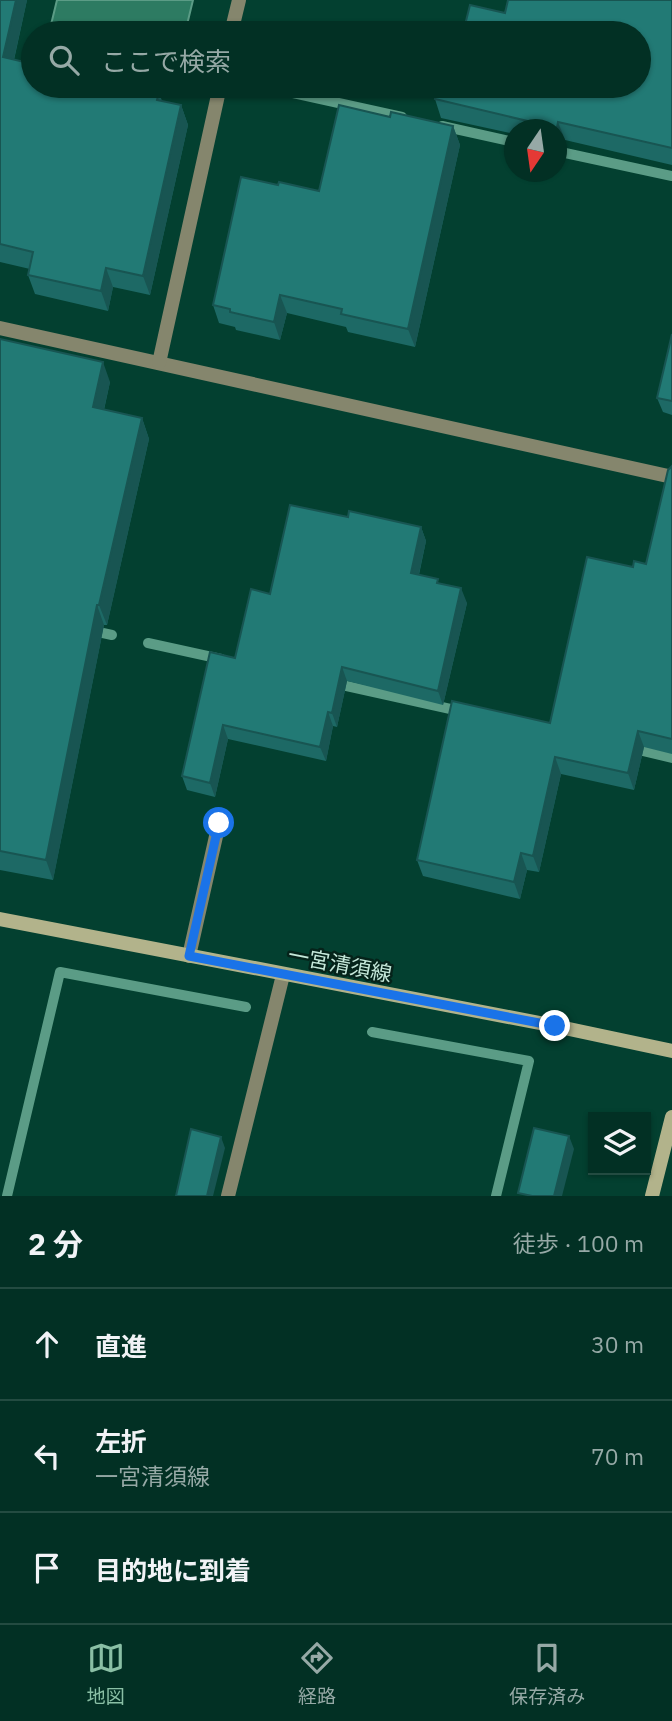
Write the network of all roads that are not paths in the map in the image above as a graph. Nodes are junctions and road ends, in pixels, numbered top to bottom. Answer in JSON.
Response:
{"nodes":[{"id":1,"x":239,"y":0,"type":"edge"},
{"id":2,"x":235,"y":21,"type":"edge"},
{"id":3,"x":217,"y":98,"type":"edge"},
{"id":4,"x":0,"y":328,"type":"edge"},
{"id":5,"x":159,"y":363,"type":"junction"},
{"id":6,"x":672,"y":477,"type":"edge"},
{"id":7,"x":219,"y":823,"type":"dead end"},
{"id":8,"x":0,"y":919,"type":"edge"},
{"id":9,"x":189,"y":956,"type":"junction"},
{"id":10,"x":283,"y":975,"type":"junction"},
{"id":11,"x":672,"y":1051,"type":"edge"},
{"id":12,"x":672,"y":1117,"type":"edge"},
{"id":13,"x":228,"y":1196,"type":"edge"},
{"id":14,"x":652,"y":1196,"type":"edge"}],
"edges":[{"from":1,"to":2,"type":"street"},
{"from":3,"to":5,"type":"street"},
{"from":4,"to":5,"type":"street"},
{"from":5,"to":6,"type":"street"},
{"from":7,"to":9,"type":"street"},
{"from":8,"to":9,"type":"main road","name":"一宮清須線"},
{"from":9,"to":10,"type":"main road","name":"一宮清須線"},
{"from":10,"to":11,"type":"main road","name":"一宮清須線"},
{"from":10,"to":13,"type":"street"},
{"from":12,"to":14,"type":"main road"}]}
